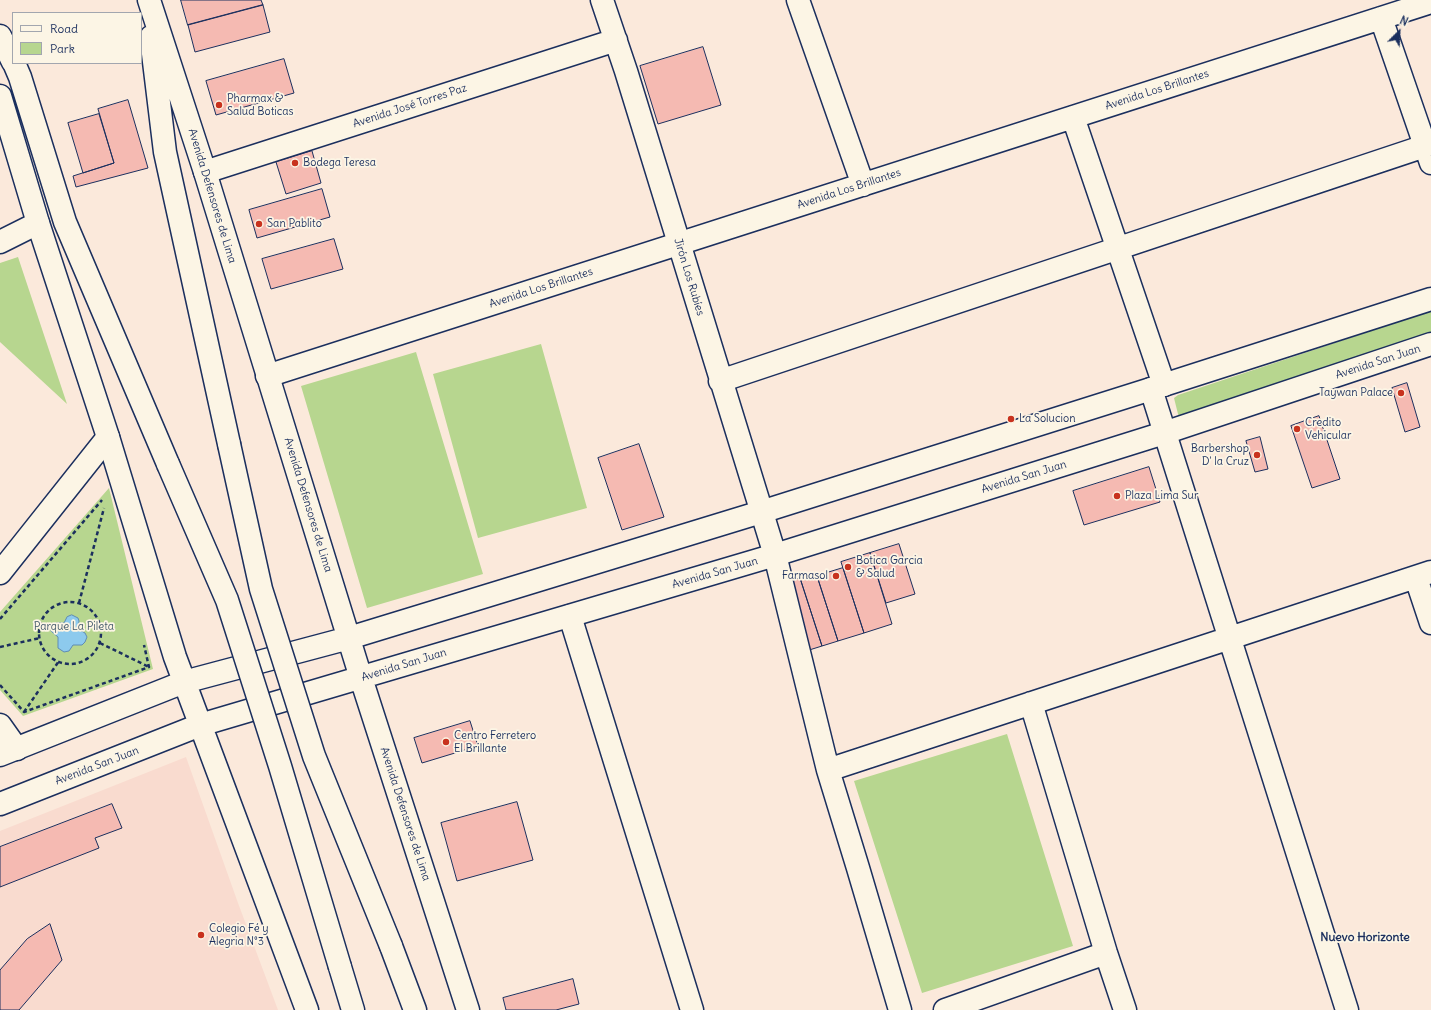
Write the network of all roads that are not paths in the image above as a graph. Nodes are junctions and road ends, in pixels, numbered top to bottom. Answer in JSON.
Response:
{"nodes":[{"id":1,"x":148,"y":0,"type":"edge"},
{"id":2,"x":602,"y":0,"type":"edge"},
{"id":3,"x":798,"y":0,"type":"edge"},
{"id":4,"x":1431,"y":2,"type":"edge"},
{"id":5,"x":1382,"y":18,"type":"junction"},
{"id":6,"x":0,"y":36,"type":"edge"},
{"id":7,"x":616,"y":40,"type":"junction"},
{"id":8,"x":12,"y":60,"type":"edge"},
{"id":9,"x":14,"y":64,"type":"edge"},
{"id":10,"x":0,"y":96,"type":"edge"},
{"id":11,"x":1072,"y":117,"type":"junction"},
{"id":12,"x":1429,"y":151,"type":"edge"},
{"id":13,"x":205,"y":172,"type":"junction"},
{"id":14,"x":863,"y":184,"type":"junction"},
{"id":15,"x":38,"y":223,"type":"junction"},
{"id":16,"x":0,"y":242,"type":"edge"},
{"id":17,"x":678,"y":244,"type":"junction"},
{"id":18,"x":1117,"y":248,"type":"junction"},
{"id":19,"x":1431,"y":299,"type":"edge"},
{"id":20,"x":1431,"y":344,"type":"edge"},
{"id":21,"x":267,"y":376,"type":"junction"},
{"id":22,"x":720,"y":380,"type":"junction"},
{"id":23,"x":1157,"y":387,"type":"junction"},
{"id":24,"x":1164,"y":433,"type":"junction"},
{"id":25,"x":108,"y":437,"type":"junction"},
{"id":26,"x":761,"y":512,"type":"junction"},
{"id":27,"x":774,"y":555,"type":"junction"},
{"id":28,"x":0,"y":573,"type":"edge"},
{"id":29,"x":1423,"y":575,"type":"edge"},
{"id":30,"x":570,"y":616,"type":"junction"},
{"id":31,"x":1431,"y":623,"type":"edge"},
{"id":32,"x":349,"y":638,"type":"junction"},
{"id":33,"x":1229,"y":638,"type":"junction"},
{"id":34,"x":361,"y":678,"type":"junction"},
{"id":35,"x":184,"y":682,"type":"junction"},
{"id":36,"x":1031,"y":703,"type":"junction"},
{"id":37,"x":0,"y":725,"type":"edge"},
{"id":38,"x":200,"y":726,"type":"junction"},
{"id":39,"x":8,"y":752,"type":"edge"},
{"id":40,"x":828,"y":770,"type":"junction"},
{"id":41,"x":0,"y":804,"type":"edge"},
{"id":42,"x":1106,"y":953,"type":"junction"},
{"id":43,"x":1341,"y":1008,"type":"edge"},
{"id":44,"x":307,"y":1010,"type":"edge"},
{"id":45,"x":353,"y":1010,"type":"edge"},
{"id":46,"x":415,"y":1010,"type":"edge"},
{"id":47,"x":468,"y":1010,"type":"edge"},
{"id":48,"x":692,"y":1010,"type":"edge"},
{"id":49,"x":900,"y":1010,"type":"edge"},
{"id":50,"x":945,"y":1010,"type":"edge"},
{"id":51,"x":1125,"y":1010,"type":"edge"}],
"edges":[{"from":1,"to":13,"type":"main road","name":"Avenida Defensores de Lima"},
{"from":1,"to":46,"type":"main road","bridge":true},
{"from":2,"to":7,"type":"main road","name":"Jirón Los Rubíes"},
{"from":3,"to":14,"type":"main road"},
{"from":4,"to":5,"type":"main road","name":"Avenida Los Brillantes"},
{"from":5,"to":11,"type":"main road","name":"Avenida Los Brillantes"},
{"from":5,"to":12,"type":"main road"},
{"from":6,"to":8,"type":"main road"},
{"from":7,"to":13,"type":"main road","name":"Avenida José Torres Paz"},
{"from":7,"to":17,"type":"main road","name":"Jirón Los Rubíes"},
{"from":9,"to":45,"type":"main road","bridge":true},
{"from":10,"to":15,"type":"main road"},
{"from":11,"to":14,"type":"main road","name":"Avenida Los Brillantes"},
{"from":11,"to":18,"type":"main road"},
{"from":12,"to":18,"type":"main road"},
{"from":13,"to":21,"type":"main road","name":"Avenida Defensores de Lima"},
{"from":14,"to":17,"type":"main road","name":"Avenida Los Brillantes"},
{"from":15,"to":16,"type":"main road"},
{"from":15,"to":25,"type":"main road"},
{"from":17,"to":21,"type":"main road","name":"Avenida Los Brillantes"},
{"from":17,"to":22,"type":"main road","name":"Jirón Los Rubíes"},
{"from":18,"to":22,"type":"main road"},
{"from":18,"to":23,"type":"main road"},
{"from":19,"to":23,"type":"main road"},
{"from":20,"to":24,"type":"main road","name":"Avenida San Juan"},
{"from":21,"to":32,"type":"main road","name":"Avenida Defensores de Lima"},
{"from":22,"to":26,"type":"main road","name":"Jirón Los Rubíes"},
{"from":23,"to":24,"type":"main road"},
{"from":23,"to":26,"type":"main road"},
{"from":24,"to":27,"type":"main road","name":"Avenida San Juan"},
{"from":24,"to":33,"type":"main road"},
{"from":25,"to":28,"type":"main road"},
{"from":25,"to":35,"type":"main road"},
{"from":26,"to":27,"type":"main road","name":"Jirón Los Rubíes"},
{"from":26,"to":32,"type":"main road"},
{"from":27,"to":30,"type":"main road","name":"Avenida San Juan"},
{"from":27,"to":40,"type":"main road","name":"Jirón Los Rubíes"},
{"from":29,"to":31,"type":"main road"},
{"from":29,"to":33,"type":"main road"},
{"from":30,"to":34,"type":"main road","name":"Avenida San Juan"},
{"from":30,"to":48,"type":"main road"},
{"from":32,"to":34,"type":"main road","name":"Avenida Defensores de Lima"},
{"from":32,"to":35,"type":"main road"},
{"from":33,"to":36,"type":"main road"},
{"from":33,"to":43,"type":"main road"},
{"from":34,"to":38,"type":"main road","name":"Avenida San Juan"},
{"from":34,"to":47,"type":"main road","name":"Avenida Defensores de Lima"},
{"from":35,"to":38,"type":"main road"},
{"from":35,"to":39,"type":"main road"},
{"from":36,"to":40,"type":"main road"},
{"from":36,"to":42,"type":"main road"},
{"from":37,"to":39,"type":"main road"},
{"from":38,"to":41,"type":"main road","name":"Avenida San Juan"},
{"from":38,"to":44,"type":"main road"},
{"from":40,"to":49,"type":"main road","name":"Jirón Los Rubíes"},
{"from":42,"to":50,"type":"main road"},
{"from":42,"to":51,"type":"main road"}]}
